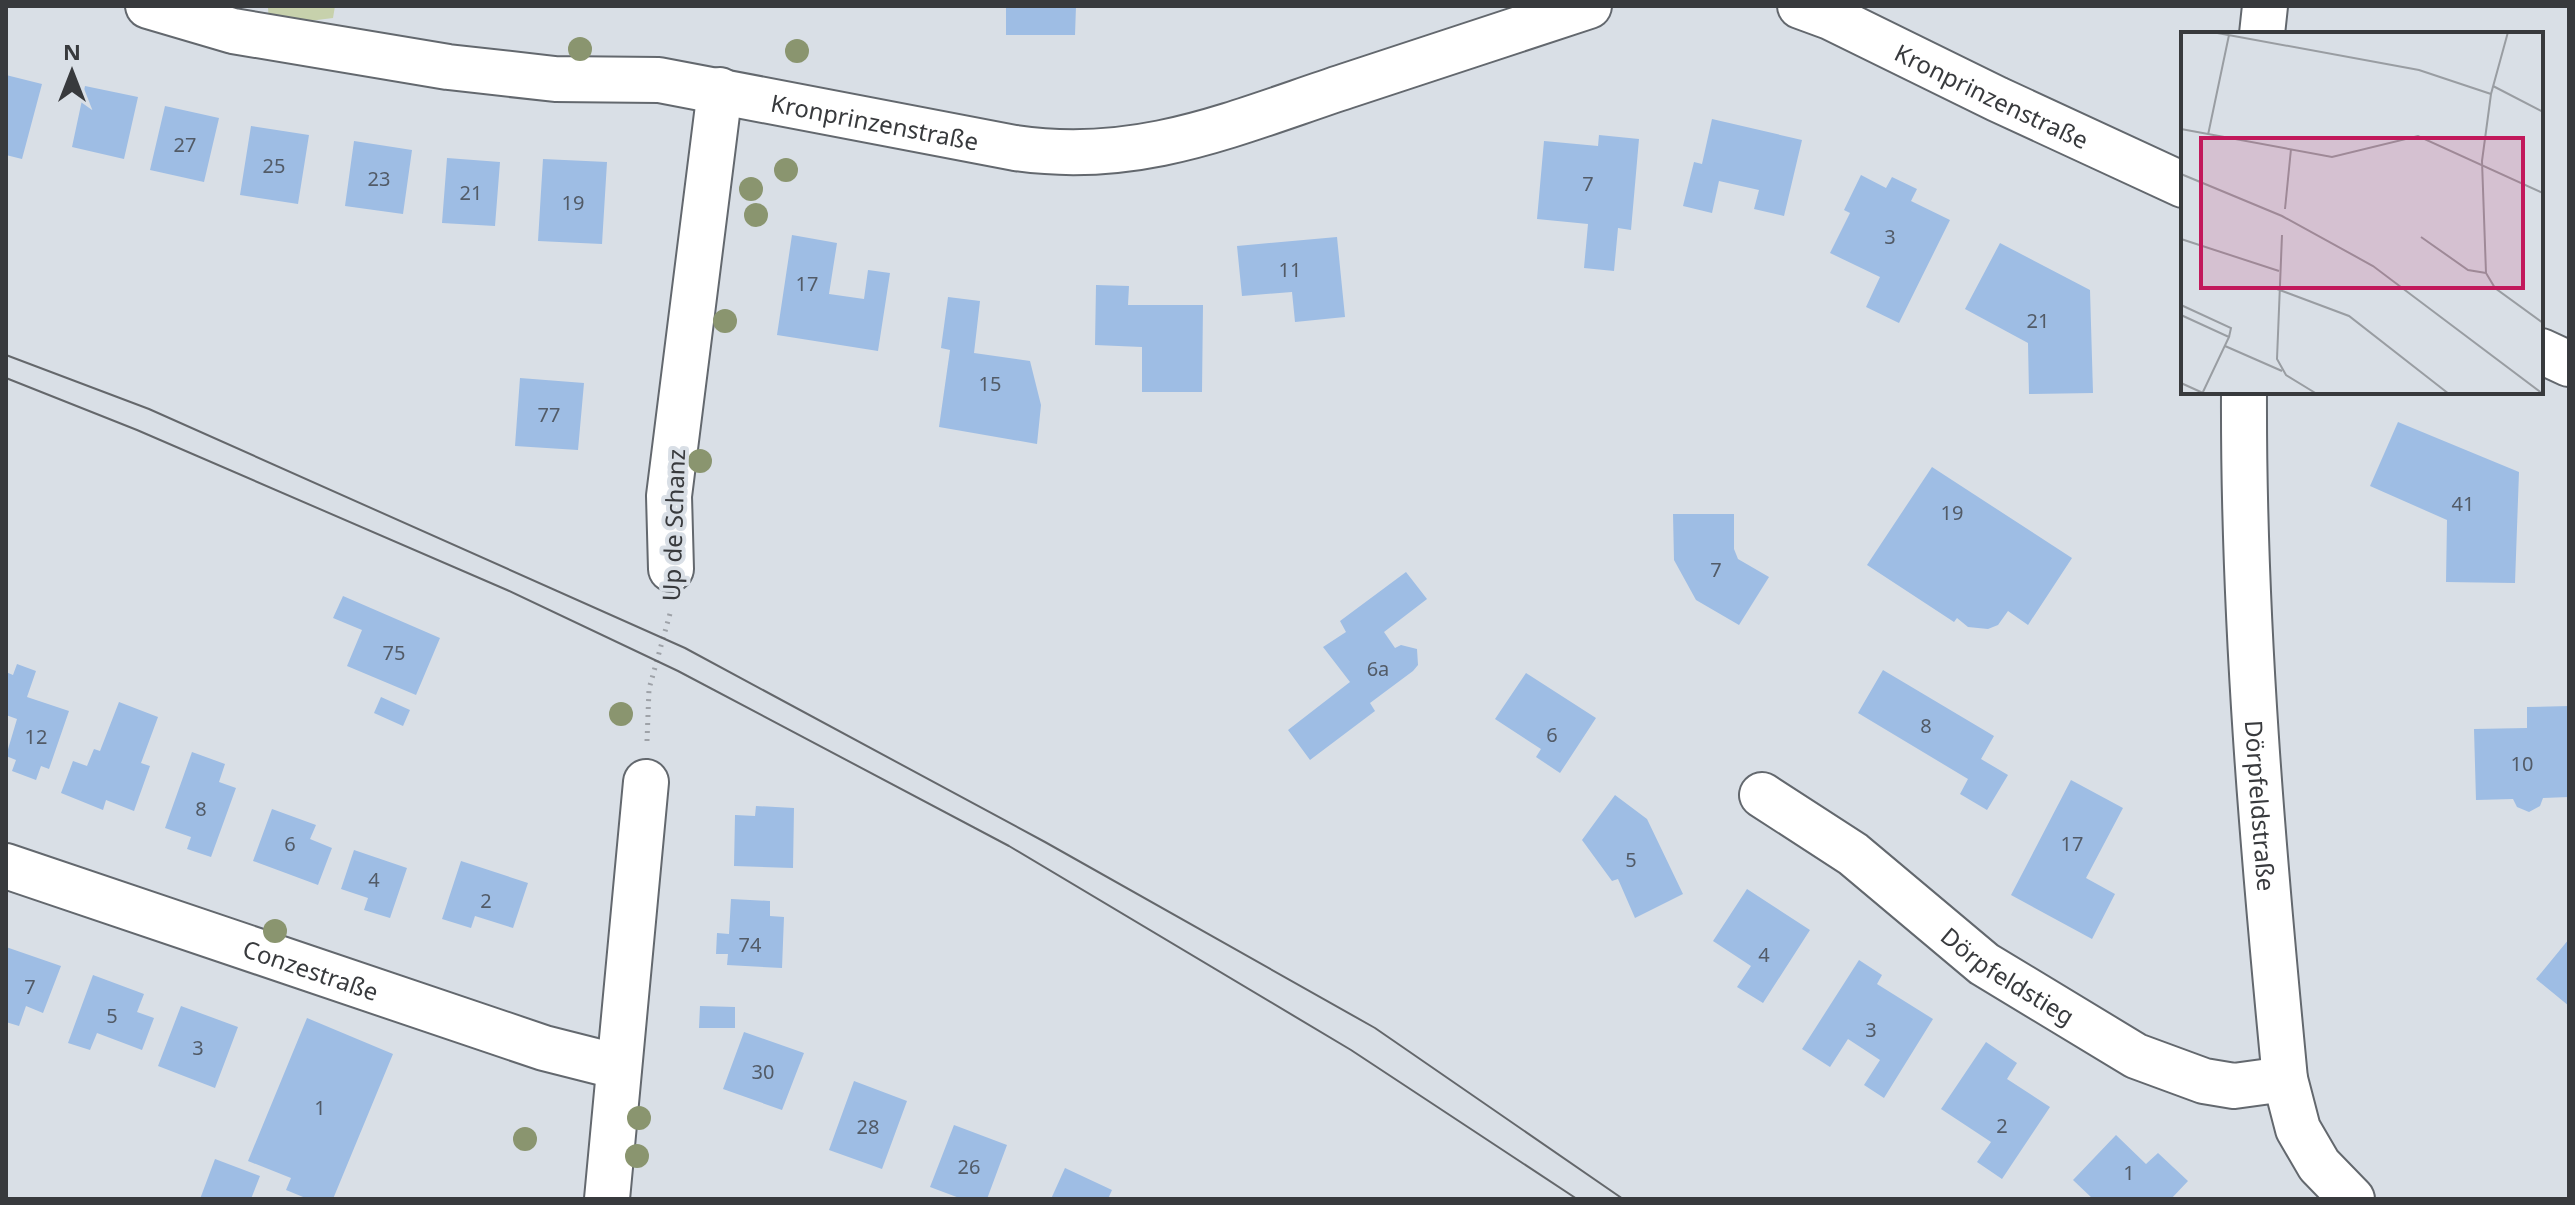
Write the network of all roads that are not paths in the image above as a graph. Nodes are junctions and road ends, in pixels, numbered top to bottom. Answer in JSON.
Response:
{"nodes":[{"id":1,"x":148,"y":6,"type":"edge"},
{"id":2,"x":1589,"y":6,"type":"edge"},
{"id":3,"x":1800,"y":6,"type":"edge"},
{"id":4,"x":2265,"y":6,"type":"edge"},
{"id":5,"x":2262,"y":32,"type":"edge"},
{"id":6,"x":720,"y":90,"type":"junction"},
{"id":7,"x":2181,"y":184,"type":"edge"},
{"id":8,"x":2543,"y":352,"type":"edge"},
{"id":9,"x":2569,"y":364,"type":"edge"},
{"id":10,"x":2244,"y":394,"type":"edge"},
{"id":11,"x":671,"y":569,"type":"road end"},
{"id":12,"x":646,"y":782,"type":"road end"},
{"id":13,"x":1762,"y":795,"type":"dead end"},
{"id":14,"x":6,"y":866,"type":"edge"},
{"id":15,"x":619,"y":1067,"type":"junction"},
{"id":16,"x":2285,"y":1079,"type":"junction"},
{"id":17,"x":607,"y":1199,"type":"edge"},
{"id":18,"x":2352,"y":1199,"type":"edge"}],
"edges":[{"from":1,"to":6,"type":"street","name":"Kronprinzenstraße"},
{"from":2,"to":6,"type":"street","name":"Kronprinzenstraße"},
{"from":3,"to":7,"type":"street","name":"Kronprinzenstraße"},
{"from":4,"to":5,"type":"street"},
{"from":6,"to":11,"type":"street","name":"Up de Schanz"},
{"from":8,"to":9,"type":"street"},
{"from":10,"to":16,"type":"street","name":"Dörpfeldstraße"},
{"from":12,"to":15,"type":"street"},
{"from":13,"to":16,"type":"street","name":"Dörpfeldstieg"},
{"from":14,"to":15,"type":"street","name":"Conzestraße"},
{"from":15,"to":17,"type":"street"},
{"from":16,"to":18,"type":"street","name":"Dörpfeldstraße"}]}
